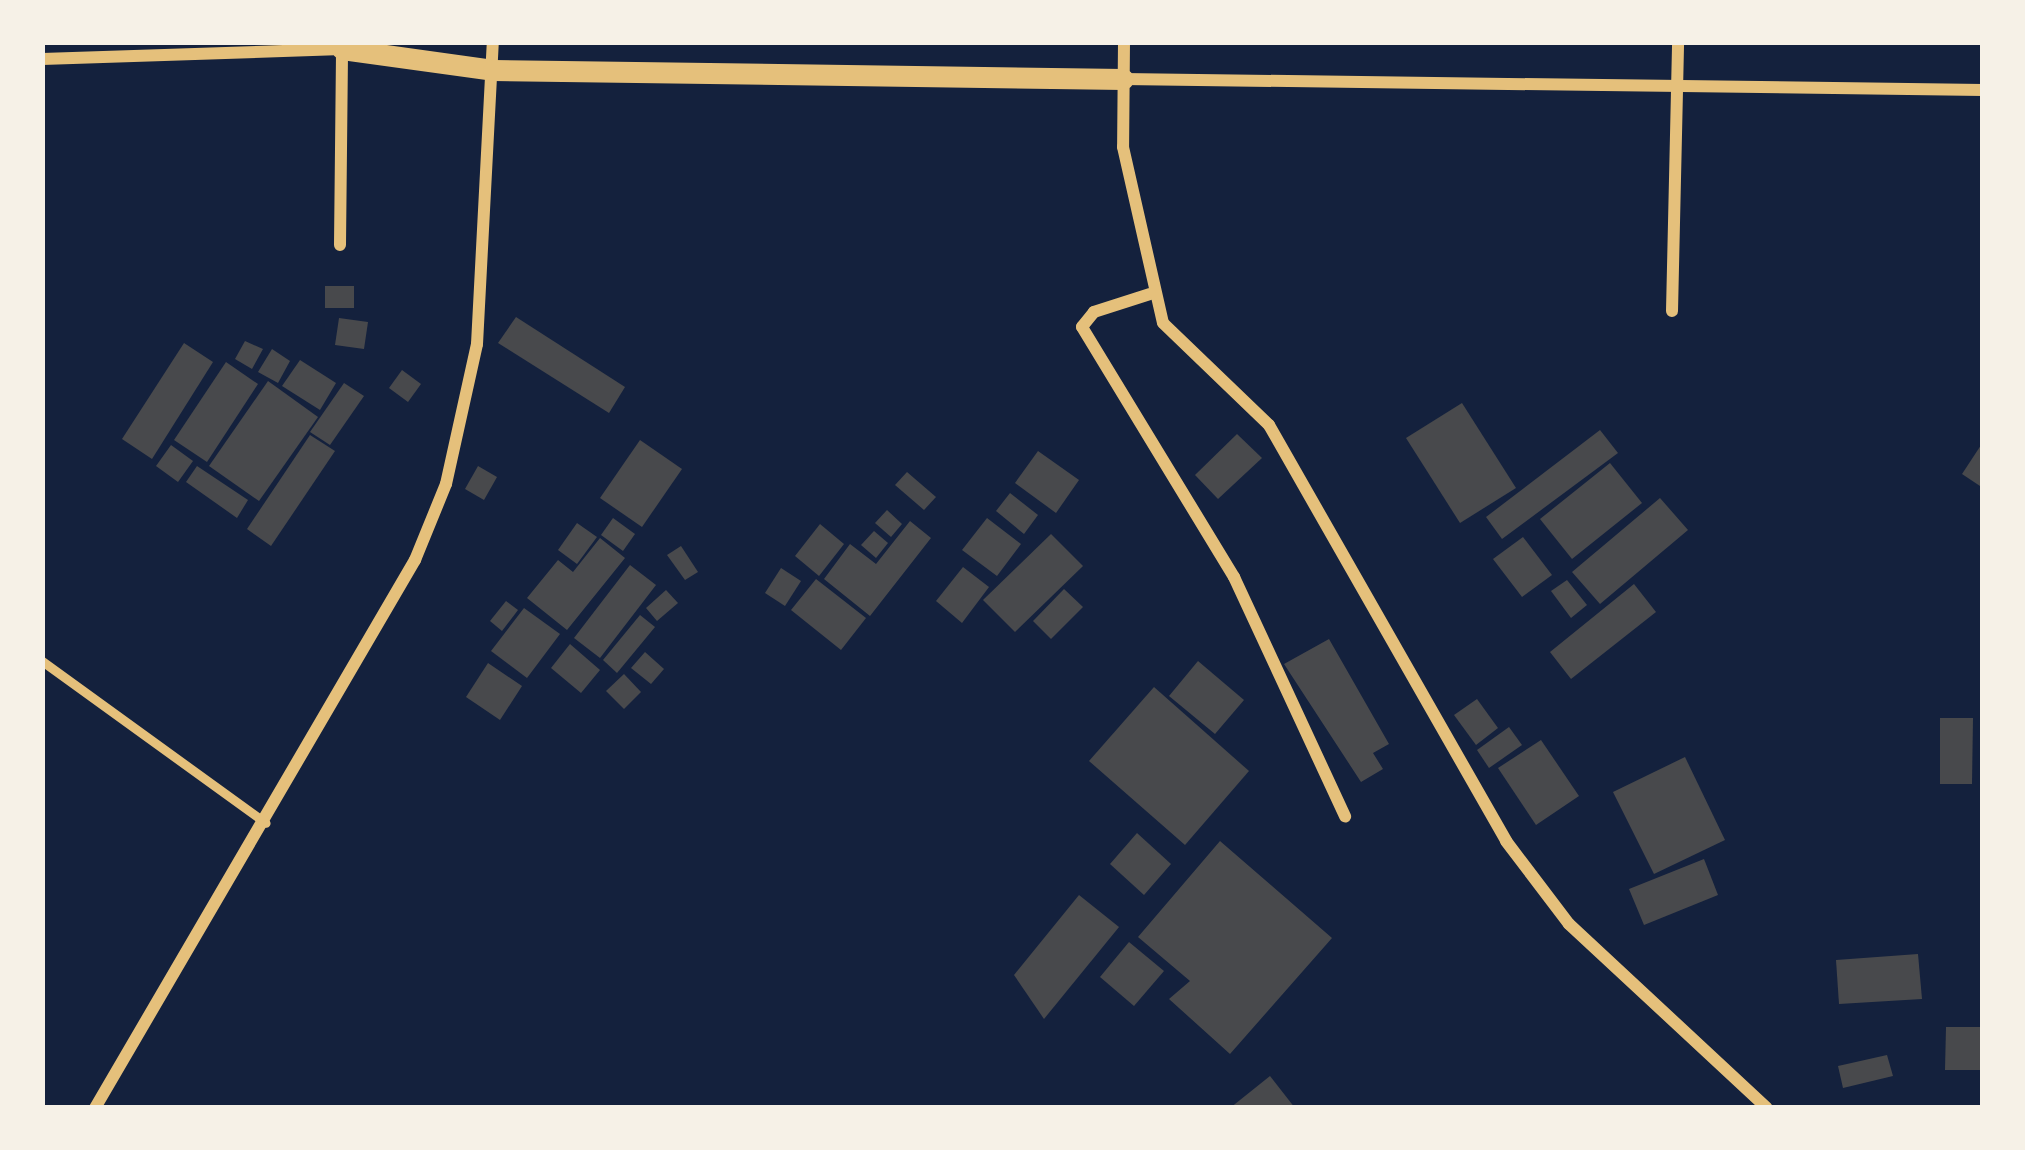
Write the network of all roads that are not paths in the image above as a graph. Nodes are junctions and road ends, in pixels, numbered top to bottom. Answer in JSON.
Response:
{"nodes":[{"id":1,"x":494,"y":42,"type":"edge"},
{"id":2,"x":1124,"y":42,"type":"edge"},
{"id":3,"x":1678,"y":42,"type":"edge"},
{"id":4,"x":342,"y":46,"type":"edge"},
{"id":5,"x":42,"y":59,"type":"edge"},
{"id":6,"x":494,"y":70,"type":"junction"},
{"id":7,"x":1123,"y":79,"type":"junction"},
{"id":8,"x":1677,"y":87,"type":"junction"},
{"id":9,"x":1983,"y":90,"type":"edge"},
{"id":10,"x":340,"y":245,"type":"dead end"},
{"id":11,"x":1150,"y":295,"type":"junction"},
{"id":12,"x":1672,"y":311,"type":"dead end"},
{"id":13,"x":42,"y":661,"type":"edge"},
{"id":14,"x":1345,"y":815,"type":"dead end"},
{"id":15,"x":266,"y":823,"type":"junction"},
{"id":16,"x":95,"y":1108,"type":"edge"},
{"id":17,"x":1767,"y":1108,"type":"edge"}],
"edges":[{"from":1,"to":6,"type":"street"},
{"from":2,"to":7,"type":"street"},
{"from":3,"to":8,"type":"street"},
{"from":4,"to":5,"type":"street"},
{"from":4,"to":6,"type":"street"},
{"from":4,"to":10,"type":"street"},
{"from":6,"to":7,"type":"street"},
{"from":6,"to":15,"type":"street"},
{"from":7,"to":8,"type":"street"},
{"from":7,"to":11,"type":"street"},
{"from":8,"to":9,"type":"street"},
{"from":8,"to":12,"type":"street"},
{"from":11,"to":14,"type":"street"},
{"from":11,"to":17,"type":"street"},
{"from":13,"to":15,"type":"lane"},
{"from":15,"to":16,"type":"street"}]}
